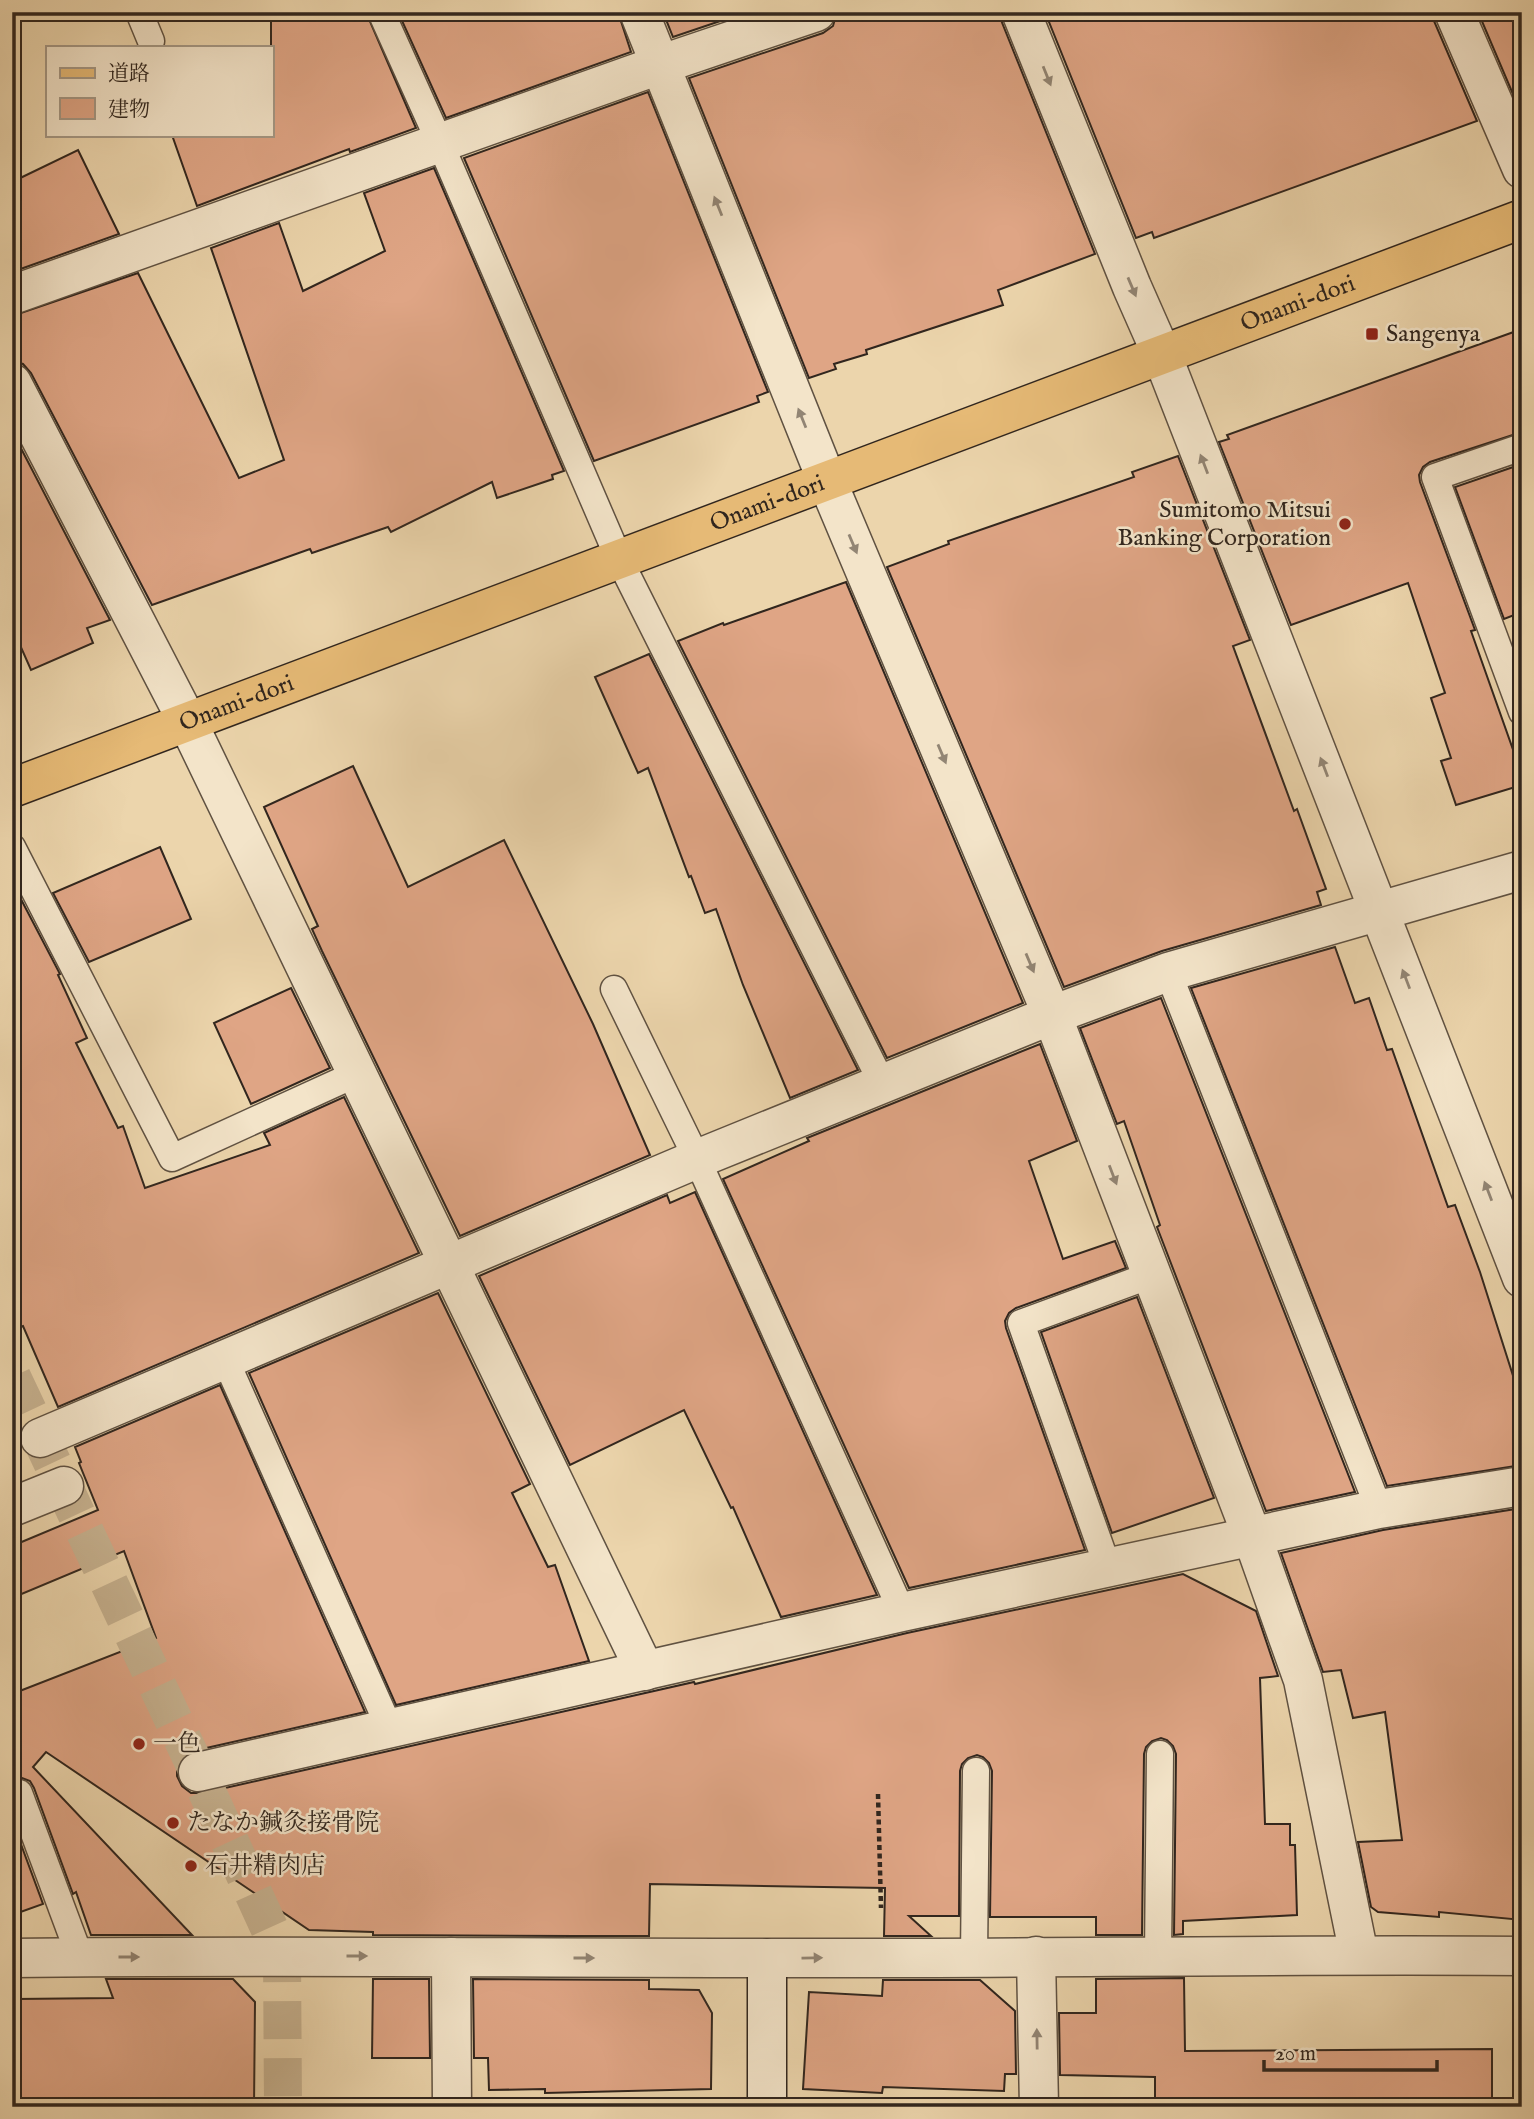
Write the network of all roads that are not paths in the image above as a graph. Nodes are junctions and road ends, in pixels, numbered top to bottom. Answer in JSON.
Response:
{"nodes":[{"id":1,"x":139,"y":12,"type":"edge"},
{"id":2,"x":380,"y":12,"type":"edge"},
{"id":3,"x":639,"y":12,"type":"edge"},
{"id":4,"x":816,"y":12,"type":"edge"},
{"id":5,"x":1021,"y":12,"type":"edge"},
{"id":6,"x":1454,"y":12,"type":"edge"},
{"id":7,"x":151,"y":41,"type":"dead end"},
{"id":8,"x":662,"y":64,"type":"junction"},
{"id":9,"x":440,"y":143,"type":"junction"},
{"id":10,"x":1522,"y":169,"type":"edge"},
{"id":11,"x":1522,"y":219,"type":"edge"},
{"id":12,"x":12,"y":295,"type":"edge"},
{"id":13,"x":1162,"y":355,"type":"junction"},
{"id":14,"x":12,"y":383,"type":"edge"},
{"id":15,"x":1522,"y":447,"type":"edge"},
{"id":16,"x":827,"y":481,"type":"junction"},
{"id":17,"x":619,"y":559,"type":"junction"},
{"id":18,"x":1522,"y":712,"type":"edge"},
{"id":19,"x":187,"y":721,"type":"junction"},
{"id":20,"x":12,"y":788,"type":"edge"},
{"id":21,"x":12,"y":847,"type":"edge"},
{"id":22,"x":1522,"y":870,"type":"edge"},
{"id":23,"x":1380,"y":911,"type":"junction"},
{"id":24,"x":1167,"y":972,"type":"junction"},
{"id":25,"x":614,"y":989,"type":"dead end"},
{"id":26,"x":1052,"y":1015,"type":"junction"},
{"id":27,"x":356,"y":1074,"type":"junction"},
{"id":28,"x":882,"y":1083,"type":"junction"},
{"id":29,"x":697,"y":1159,"type":"junction"},
{"id":30,"x":448,"y":1265,"type":"junction"},
{"id":31,"x":1152,"y":1275,"type":"junction"},
{"id":32,"x":1522,"y":1278,"type":"edge"},
{"id":33,"x":226,"y":1361,"type":"junction"},
{"id":34,"x":40,"y":1438,"type":"dead end"},
{"id":35,"x":64,"y":1486,"type":"dead end"},
{"id":36,"x":1522,"y":1486,"type":"edge"},
{"id":37,"x":12,"y":1507,"type":"edge"},
{"id":38,"x":1379,"y":1509,"type":"junction"},
{"id":39,"x":1252,"y":1536,"type":"junction"},
{"id":40,"x":1108,"y":1568,"type":"junction"},
{"id":41,"x":902,"y":1612,"type":"junction"},
{"id":42,"x":645,"y":1671,"type":"junction"},
{"id":43,"x":390,"y":1727,"type":"junction"},
{"id":44,"x":1160,"y":1754,"type":"dead end"},
{"id":45,"x":976,"y":1771,"type":"dead end"},
{"id":46,"x":198,"y":1772,"type":"dead end"},
{"id":47,"x":19,"y":1793,"type":"dead end"},
{"id":48,"x":1359,"y":1955,"type":"junction"},
{"id":49,"x":1036,"y":1956,"type":"junction"},
{"id":50,"x":1158,"y":1956,"type":"junction"},
{"id":51,"x":1522,"y":1956,"type":"edge"},
{"id":52,"x":79,"y":1957,"type":"junction"},
{"id":53,"x":451,"y":1957,"type":"junction"},
{"id":54,"x":974,"y":1957,"type":"junction"},
{"id":55,"x":12,"y":1958,"type":"edge"},
{"id":56,"x":767,"y":1959,"type":"junction"},
{"id":57,"x":452,"y":2107,"type":"edge"},
{"id":58,"x":767,"y":2107,"type":"edge"},
{"id":59,"x":1039,"y":2107,"type":"edge"}],
"edges":[{"from":1,"to":7,"type":"lane"},
{"from":2,"to":9,"type":"lane"},
{"from":3,"to":8,"type":"street"},
{"from":4,"to":8,"type":"street"},
{"from":5,"to":13,"type":"street","one_way":true},
{"from":6,"to":10,"type":"street"},
{"from":8,"to":9,"type":"street"},
{"from":16,"to":8,"type":"street","one_way":true},
{"from":9,"to":12,"type":"street"},
{"from":9,"to":17,"type":"lane"},
{"from":11,"to":13,"type":"main road","name":"Onami-dori"},
{"from":13,"to":16,"type":"main road","name":"Onami-dori"},
{"from":23,"to":13,"type":"street","one_way":true},
{"from":14,"to":19,"type":"street"},
{"from":15,"to":18,"type":"lane"},
{"from":16,"to":17,"type":"main road","name":"Onami-dori"},
{"from":16,"to":26,"type":"street","one_way":true},
{"from":17,"to":19,"type":"main road","name":"Onami-dori"},
{"from":17,"to":28,"type":"lane"},
{"from":19,"to":20,"type":"main road","name":"Onami-dori"},
{"from":19,"to":27,"type":"street"},
{"from":21,"to":27,"type":"lane"},
{"from":22,"to":23,"type":"street"},
{"from":23,"to":24,"type":"street"},
{"from":32,"to":23,"type":"street","one_way":true},
{"from":24,"to":26,"type":"street"},
{"from":24,"to":38,"type":"lane"},
{"from":25,"to":29,"type":"lane"},
{"from":26,"to":28,"type":"street"},
{"from":26,"to":31,"type":"street","one_way":true},
{"from":27,"to":30,"type":"street"},
{"from":28,"to":29,"type":"street"},
{"from":29,"to":30,"type":"street"},
{"from":29,"to":41,"type":"lane"},
{"from":30,"to":33,"type":"street"},
{"from":30,"to":42,"type":"street"},
{"from":31,"to":39,"type":"street"},
{"from":31,"to":40,"type":"lane"},
{"from":33,"to":34,"type":"street"},
{"from":33,"to":43,"type":"lane"},
{"from":35,"to":37,"type":"street"},
{"from":36,"to":38,"type":"street"},
{"from":38,"to":39,"type":"street"},
{"from":39,"to":40,"type":"street"},
{"from":39,"to":48,"type":"street"},
{"from":40,"to":41,"type":"street"},
{"from":41,"to":42,"type":"street"},
{"from":42,"to":43,"type":"street"},
{"from":43,"to":46,"type":"street"},
{"from":44,"to":50,"type":"lane"},
{"from":45,"to":54,"type":"lane"},
{"from":47,"to":52,"type":"lane"},
{"from":48,"to":50,"type":"street"},
{"from":48,"to":51,"type":"street"},
{"from":49,"to":50,"type":"street"},
{"from":49,"to":54,"type":"street"},
{"from":59,"to":49,"type":"street","one_way":true},
{"from":52,"to":53,"type":"street","one_way":true},
{"from":52,"to":55,"type":"street"},
{"from":53,"to":56,"type":"street","one_way":true},
{"from":53,"to":57,"type":"street"},
{"from":56,"to":54,"type":"street","one_way":true},
{"from":56,"to":58,"type":"street"}]}
